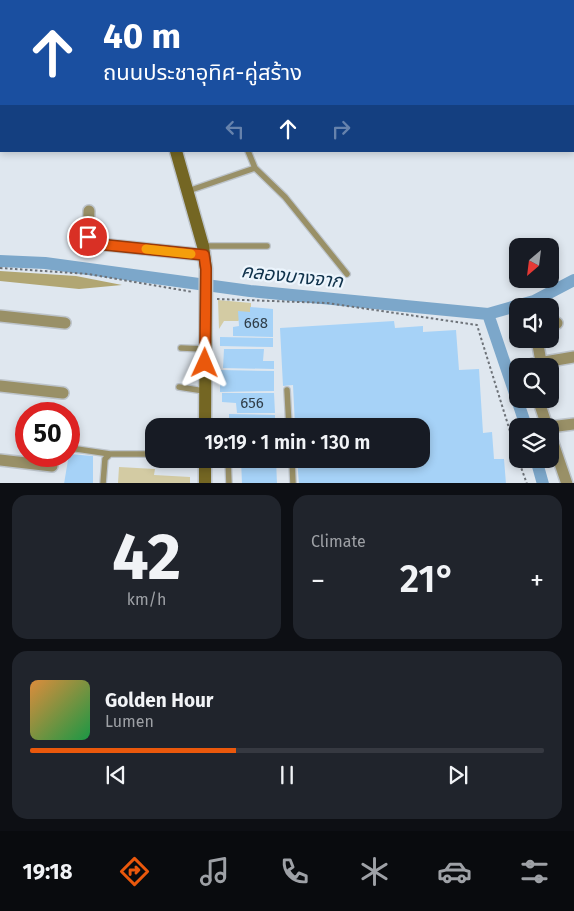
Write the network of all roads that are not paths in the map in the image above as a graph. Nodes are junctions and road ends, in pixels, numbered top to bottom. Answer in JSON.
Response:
{"nodes":[{"id":1,"x":176,"y":152,"type":"edge"},
{"id":2,"x":248,"y":152,"type":"edge"},
{"id":3,"x":255,"y":168,"type":"junction"},
{"id":4,"x":186,"y":192,"type":"junction"},
{"id":5,"x":89,"y":211,"type":"dead end"},
{"id":6,"x":267,"y":246,"type":"dead end"},
{"id":7,"x":203,"y":250,"type":"junction"},
{"id":8,"x":347,"y":274,"type":"dead end"},
{"id":9,"x":0,"y":316,"type":"edge"},
{"id":10,"x":65,"y":323,"type":"dead end"},
{"id":11,"x":181,"y":348,"type":"dead end"},
{"id":12,"x":205,"y":349,"type":"junction"},
{"id":13,"x":574,"y":357,"type":"edge"},
{"id":14,"x":559,"y":360,"type":"edge"},
{"id":15,"x":0,"y":386,"type":"edge"},
{"id":16,"x":179,"y":387,"type":"dead end"},
{"id":17,"x":287,"y":390,"type":"dead end"},
{"id":18,"x":204,"y":391,"type":"junction"},
{"id":19,"x":63,"y":393,"type":"dead end"},
{"id":20,"x":205,"y":418,"type":"edge"},
{"id":21,"x":289,"y":418,"type":"edge"},
{"id":22,"x":574,"y":424,"type":"edge"},
{"id":23,"x":559,"y":426,"type":"edge"},
{"id":24,"x":80,"y":450,"type":"edge"},
{"id":25,"x":110,"y":454,"type":"junction"},
{"id":26,"x":145,"y":454,"type":"edge"},
{"id":27,"x":0,"y":460,"type":"edge"},
{"id":28,"x":559,"y":460,"type":"edge"},
{"id":29,"x":15,"y":462,"type":"edge"},
{"id":30,"x":205,"y":468,"type":"edge"},
{"id":31,"x":228,"y":468,"type":"edge"},
{"id":32,"x":292,"y":468,"type":"edge"},
{"id":33,"x":103,"y":483,"type":"edge"},
{"id":34,"x":205,"y":483,"type":"edge"},
{"id":35,"x":229,"y":483,"type":"edge"},
{"id":36,"x":293,"y":483,"type":"edge"},
{"id":37,"x":567,"y":483,"type":"edge"}],
"edges":[{"from":1,"to":4,"type":"main road"},
{"from":2,"to":3,"type":"lane"},
{"from":3,"to":4,"type":"lane"},
{"from":3,"to":8,"type":"lane"},
{"from":4,"to":7,"type":"main road"},
{"from":5,"to":7,"type":"street"},
{"from":6,"to":7,"type":"lane"},
{"from":7,"to":12,"type":"main road"},
{"from":9,"to":10,"type":"street"},
{"from":11,"to":12,"type":"lane"},
{"from":12,"to":18,"type":"main road"},
{"from":13,"to":14,"type":"street"},
{"from":15,"to":19,"type":"street"},
{"from":16,"to":18,"type":"lane"},
{"from":17,"to":21,"type":"lane"},
{"from":18,"to":20,"type":"main road"},
{"from":22,"to":23,"type":"street"},
{"from":24,"to":25,"type":"lane"},
{"from":25,"to":26,"type":"lane"},
{"from":25,"to":33,"type":"lane"},
{"from":27,"to":29,"type":"street"},
{"from":28,"to":37,"type":"street"},
{"from":30,"to":34,"type":"main road"},
{"from":31,"to":35,"type":"lane"},
{"from":32,"to":36,"type":"lane"}]}
